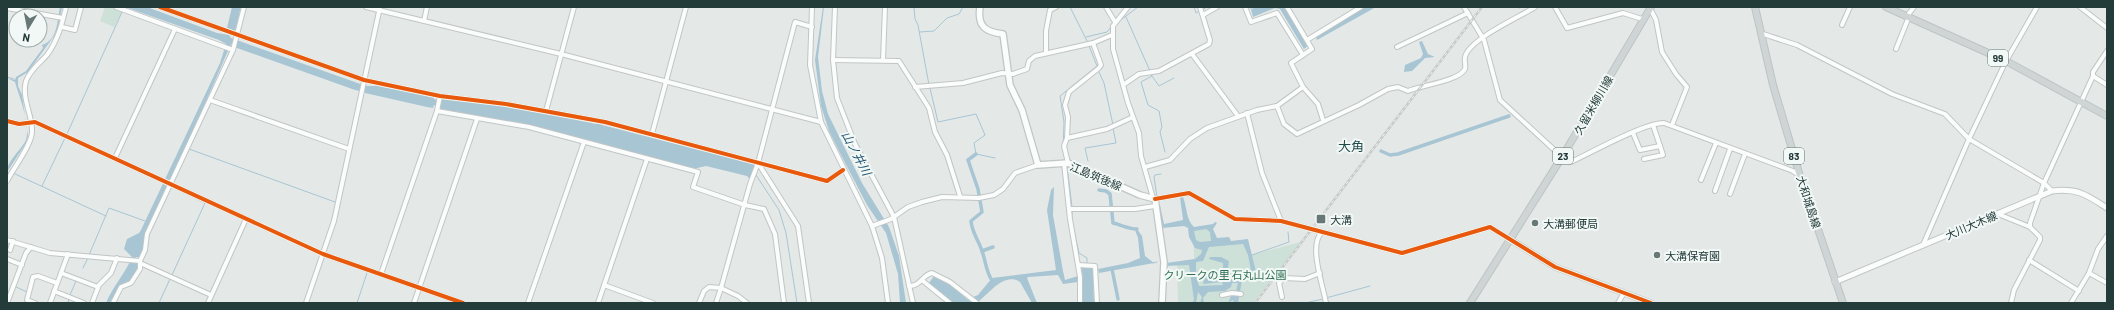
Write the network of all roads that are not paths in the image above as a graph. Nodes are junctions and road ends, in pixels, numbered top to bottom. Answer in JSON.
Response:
{"nodes":[{"id":1,"x":66,"y":7,"type":"edge"},
{"id":2,"x":81,"y":7,"type":"edge"},
{"id":3,"x":116,"y":7,"type":"edge"},
{"id":4,"x":160,"y":7,"type":"edge"},
{"id":5,"x":244,"y":7,"type":"edge"},
{"id":6,"x":366,"y":7,"type":"edge"},
{"id":7,"x":427,"y":7,"type":"edge"},
{"id":8,"x":574,"y":7,"type":"edge"},
{"id":9,"x":686,"y":7,"type":"edge"},
{"id":10,"x":812,"y":7,"type":"edge"},
{"id":11,"x":835,"y":7,"type":"edge"},
{"id":12,"x":885,"y":7,"type":"edge"},
{"id":13,"x":980,"y":7,"type":"edge"},
{"id":14,"x":1056,"y":7,"type":"edge"},
{"id":15,"x":1106,"y":7,"type":"edge"},
{"id":16,"x":1128,"y":7,"type":"edge"},
{"id":17,"x":1200,"y":7,"type":"edge"},
{"id":18,"x":1217,"y":7,"type":"edge"},
{"id":19,"x":1245,"y":7,"type":"edge"},
{"id":20,"x":1287,"y":7,"type":"edge"},
{"id":21,"x":1361,"y":7,"type":"edge"},
{"id":22,"x":1464,"y":7,"type":"edge"},
{"id":23,"x":1535,"y":7,"type":"edge"},
{"id":24,"x":1555,"y":7,"type":"edge"},
{"id":25,"x":1755,"y":7,"type":"edge"},
{"id":26,"x":1850,"y":7,"type":"edge"},
{"id":27,"x":1886,"y":7,"type":"edge"},
{"id":28,"x":1914,"y":7,"type":"edge"},
{"id":29,"x":2037,"y":7,"type":"edge"},
{"id":30,"x":2080,"y":7,"type":"edge"},
{"id":31,"x":7,"y":8,"type":"edge"},
{"id":32,"x":1651,"y":8,"type":"edge"},
{"id":33,"x":379,"y":9,"type":"edge"},
{"id":34,"x":1468,"y":13,"type":"junction"},
{"id":35,"x":1202,"y":14,"type":"junction"},
{"id":36,"x":1907,"y":16,"type":"junction"},
{"id":37,"x":63,"y":18,"type":"junction"},
{"id":38,"x":1642,"y":19,"type":"junction"},
{"id":39,"x":424,"y":21,"type":"junction"},
{"id":40,"x":1115,"y":22,"type":"junction"},
{"id":41,"x":1842,"y":25,"type":"dead end"},
{"id":42,"x":812,"y":26,"type":"junction"},
{"id":43,"x":62,"y":27,"type":"junction"},
{"id":44,"x":2107,"y":28,"type":"edge"},
{"id":45,"x":175,"y":29,"type":"junction"},
{"id":46,"x":1760,"y":33,"type":"junction"},
{"id":47,"x":237,"y":35,"type":"junction"},
{"id":48,"x":1112,"y":35,"type":"junction"},
{"id":49,"x":1482,"y":37,"type":"junction"},
{"id":50,"x":1307,"y":40,"type":"junction"},
{"id":51,"x":1093,"y":43,"type":"junction"},
{"id":52,"x":1397,"y":47,"type":"dead end"},
{"id":53,"x":1896,"y":49,"type":"dead end"},
{"id":54,"x":233,"y":50,"type":"junction"},
{"id":55,"x":2107,"y":51,"type":"edge"},
{"id":56,"x":1046,"y":53,"type":"junction"},
{"id":57,"x":561,"y":54,"type":"junction"},
{"id":58,"x":1192,"y":54,"type":"junction"},
{"id":59,"x":1303,"y":55,"type":"junction"},
{"id":60,"x":833,"y":60,"type":"junction"},
{"id":61,"x":883,"y":60,"type":"junction"},
{"id":62,"x":2006,"y":61,"type":"junction"},
{"id":63,"x":1009,"y":74,"type":"junction"},
{"id":64,"x":2093,"y":76,"type":"junction"},
{"id":65,"x":364,"y":80,"type":"junction"},
{"id":66,"x":666,"y":82,"type":"junction"},
{"id":67,"x":1122,"y":85,"type":"junction"},
{"id":68,"x":2107,"y":85,"type":"edge"},
{"id":69,"x":915,"y":87,"type":"junction"},
{"id":70,"x":1303,"y":87,"type":"junction"},
{"id":71,"x":439,"y":98,"type":"junction"},
{"id":72,"x":210,"y":100,"type":"junction"},
{"id":73,"x":2080,"y":102,"type":"junction"},
{"id":74,"x":1277,"y":106,"type":"junction"},
{"id":75,"x":437,"y":109,"type":"junction"},
{"id":76,"x":771,"y":110,"type":"junction"},
{"id":77,"x":546,"y":111,"type":"junction"},
{"id":78,"x":1247,"y":113,"type":"junction"},
{"id":79,"x":1238,"y":116,"type":"junction"},
{"id":80,"x":2107,"y":116,"type":"edge"},
{"id":81,"x":1133,"y":117,"type":"junction"},
{"id":82,"x":477,"y":119,"type":"junction"},
{"id":83,"x":1323,"y":120,"type":"junction"},
{"id":84,"x":7,"y":121,"type":"edge"},
{"id":85,"x":30,"y":121,"type":"junction"},
{"id":86,"x":821,"y":122,"type":"junction"},
{"id":87,"x":1653,"y":125,"type":"junction"},
{"id":88,"x":1672,"y":125,"type":"junction"},
{"id":89,"x":1633,"y":133,"type":"junction"},
{"id":90,"x":652,"y":134,"type":"junction"},
{"id":91,"x":1067,"y":138,"type":"junction"},
{"id":92,"x":1969,"y":138,"type":"junction"},
{"id":93,"x":584,"y":142,"type":"junction"},
{"id":94,"x":1716,"y":143,"type":"junction"},
{"id":95,"x":1660,"y":146,"type":"junction"},
{"id":96,"x":349,"y":149,"type":"junction"},
{"id":97,"x":1730,"y":149,"type":"junction"},
{"id":98,"x":1745,"y":154,"type":"junction"},
{"id":99,"x":1562,"y":157,"type":"junction"},
{"id":100,"x":115,"y":158,"type":"junction"},
{"id":101,"x":647,"y":159,"type":"junction"},
{"id":102,"x":1644,"y":159,"type":"dead end"},
{"id":103,"x":1066,"y":163,"type":"junction"},
{"id":104,"x":757,"y":164,"type":"junction"},
{"id":105,"x":1038,"y":165,"type":"junction"},
{"id":106,"x":1145,"y":167,"type":"junction"},
{"id":107,"x":843,"y":170,"type":"junction"},
{"id":108,"x":1800,"y":176,"type":"junction"},
{"id":109,"x":1701,"y":180,"type":"dead end"},
{"id":110,"x":7,"y":181,"type":"edge"},
{"id":111,"x":2044,"y":183,"type":"junction"},
{"id":112,"x":170,"y":184,"type":"junction"},
{"id":113,"x":1715,"y":191,"type":"dead end"},
{"id":114,"x":2052,"y":191,"type":"junction"},
{"id":115,"x":1730,"y":194,"type":"dead end"},
{"id":116,"x":960,"y":196,"type":"junction"},
{"id":117,"x":2038,"y":197,"type":"junction"},
{"id":118,"x":1154,"y":201,"type":"junction"},
{"id":119,"x":745,"y":205,"type":"junction"},
{"id":120,"x":2107,"y":208,"type":"edge"},
{"id":121,"x":1069,"y":209,"type":"junction"},
{"id":122,"x":1998,"y":214,"type":"junction"},
{"id":123,"x":892,"y":218,"type":"junction"},
{"id":124,"x":246,"y":219,"type":"junction"},
{"id":125,"x":1281,"y":221,"type":"junction"},
{"id":126,"x":873,"y":225,"type":"junction"},
{"id":127,"x":2030,"y":227,"type":"junction"},
{"id":128,"x":1322,"y":232,"type":"junction"},
{"id":129,"x":2107,"y":236,"type":"edge"},
{"id":130,"x":7,"y":240,"type":"edge"},
{"id":131,"x":1511,"y":240,"type":"junction"},
{"id":132,"x":13,"y":242,"type":"junction"},
{"id":133,"x":1923,"y":245,"type":"junction"},
{"id":134,"x":31,"y":247,"type":"junction"},
{"id":135,"x":10,"y":250,"type":"dead end"},
{"id":136,"x":68,"y":254,"type":"junction"},
{"id":137,"x":323,"y":254,"type":"junction"},
{"id":138,"x":117,"y":258,"type":"junction"},
{"id":139,"x":7,"y":259,"type":"edge"},
{"id":140,"x":2029,"y":260,"type":"junction"},
{"id":141,"x":140,"y":262,"type":"junction"},
{"id":142,"x":22,"y":265,"type":"junction"},
{"id":143,"x":1078,"y":265,"type":"junction"},
{"id":144,"x":1320,"y":273,"type":"junction"},
{"id":145,"x":2089,"y":273,"type":"junction"},
{"id":146,"x":61,"y":274,"type":"junction"},
{"id":147,"x":380,"y":274,"type":"junction"},
{"id":148,"x":923,"y":281,"type":"junction"},
{"id":149,"x":7,"y":282,"type":"edge"},
{"id":150,"x":1835,"y":282,"type":"junction"},
{"id":151,"x":57,"y":283,"type":"junction"},
{"id":152,"x":2107,"y":283,"type":"edge"},
{"id":153,"x":13,"y":284,"type":"junction"},
{"id":154,"x":604,"y":285,"type":"junction"},
{"id":155,"x":909,"y":286,"type":"junction"},
{"id":156,"x":98,"y":287,"type":"junction"},
{"id":157,"x":419,"y":288,"type":"junction"},
{"id":158,"x":721,"y":288,"type":"junction"},
{"id":159,"x":2079,"y":291,"type":"junction"},
{"id":160,"x":54,"y":292,"type":"junction"},
{"id":161,"x":1624,"y":293,"type":"junction"},
{"id":162,"x":1241,"y":294,"type":"dead end"},
{"id":163,"x":211,"y":295,"type":"junction"},
{"id":164,"x":1222,"y":295,"type":"dead end"},
{"id":165,"x":1282,"y":297,"type":"dead end"},
{"id":166,"x":7,"y":303,"type":"edge"},
{"id":167,"x":35,"y":303,"type":"edge"},
{"id":168,"x":50,"y":303,"type":"edge"},
{"id":169,"x":84,"y":303,"type":"edge"},
{"id":170,"x":92,"y":303,"type":"edge"},
{"id":171,"x":113,"y":303,"type":"edge"},
{"id":172,"x":208,"y":303,"type":"edge"},
{"id":173,"x":306,"y":303,"type":"edge"},
{"id":174,"x":414,"y":303,"type":"edge"},
{"id":175,"x":463,"y":303,"type":"edge"},
{"id":176,"x":528,"y":303,"type":"edge"},
{"id":177,"x":598,"y":303,"type":"edge"},
{"id":178,"x":653,"y":303,"type":"edge"},
{"id":179,"x":699,"y":303,"type":"edge"},
{"id":180,"x":716,"y":303,"type":"edge"},
{"id":181,"x":747,"y":303,"type":"edge"},
{"id":182,"x":784,"y":303,"type":"edge"},
{"id":183,"x":809,"y":303,"type":"edge"},
{"id":184,"x":888,"y":303,"type":"edge"},
{"id":185,"x":912,"y":303,"type":"edge"},
{"id":186,"x":950,"y":303,"type":"edge"},
{"id":187,"x":977,"y":303,"type":"edge"},
{"id":188,"x":1080,"y":303,"type":"edge"},
{"id":189,"x":1097,"y":303,"type":"edge"},
{"id":190,"x":1162,"y":303,"type":"edge"},
{"id":191,"x":1326,"y":303,"type":"edge"},
{"id":192,"x":1470,"y":303,"type":"edge"},
{"id":193,"x":1618,"y":303,"type":"edge"},
{"id":194,"x":1651,"y":303,"type":"edge"},
{"id":195,"x":1843,"y":303,"type":"edge"},
{"id":196,"x":2011,"y":303,"type":"edge"},
{"id":197,"x":2071,"y":303,"type":"edge"}],
"edges":[{"from":1,"to":37,"type":"street"},
{"from":2,"to":43,"type":"street"},
{"from":3,"to":45,"type":"street"},
{"from":4,"to":47,"type":"street"},
{"from":5,"to":47,"type":"street"},
{"from":6,"to":33,"type":"street"},
{"from":7,"to":39,"type":"street"},
{"from":8,"to":57,"type":"street"},
{"from":9,"to":66,"type":"street"},
{"from":10,"to":42,"type":"street"},
{"from":11,"to":60,"type":"street"},
{"from":12,"to":61,"type":"street"},
{"from":13,"to":63,"type":"main road"},
{"from":14,"to":56,"type":"street"},
{"from":15,"to":40,"type":"street"},
{"from":16,"to":40,"type":"street"},
{"from":17,"to":35,"type":"street"},
{"from":18,"to":35,"type":"street"},
{"from":19,"to":59,"type":"street"},
{"from":20,"to":50,"type":"street"},
{"from":21,"to":50,"type":"street"},
{"from":22,"to":34,"type":"street"},
{"from":23,"to":49,"type":"street"},
{"from":24,"to":38,"type":"street"},
{"from":25,"to":46,"type":"main road","name":"大和城島線","number":"83"},
{"from":26,"to":41,"type":"street"},
{"from":27,"to":36,"type":"main road","number":"99"},
{"from":28,"to":36,"type":"street"},
{"from":29,"to":62,"type":"street"},
{"from":30,"to":44,"type":"street"},
{"from":31,"to":37,"type":"street"},
{"from":32,"to":38,"type":"main road","name":"久留米柳川線","number":"23"},
{"from":32,"to":88,"type":"street"},
{"from":33,"to":39,"type":"street"},
{"from":33,"to":65,"type":"street"},
{"from":34,"to":49,"type":"street"},
{"from":34,"to":52,"type":"street"},
{"from":35,"to":58,"type":"street"},
{"from":36,"to":53,"type":"street"},
{"from":36,"to":62,"type":"main road","number":"99"},
{"from":37,"to":43,"type":"street"},
{"from":38,"to":99,"type":"main road","name":"久留米柳川線","number":"23"},
{"from":39,"to":57,"type":"street"},
{"from":40,"to":48,"type":"street"},
{"from":42,"to":76,"type":"street"},
{"from":42,"to":86,"type":"street"},
{"from":43,"to":85,"type":"street"},
{"from":45,"to":54,"type":"street"},
{"from":45,"to":100,"type":"street"},
{"from":46,"to":92,"type":"street"},
{"from":46,"to":108,"type":"main road","name":"大和城島線","number":"83"},
{"from":47,"to":54,"type":"street"},
{"from":47,"to":65,"type":"street"},
{"from":48,"to":51,"type":"street"},
{"from":48,"to":67,"type":"street"},
{"from":49,"to":83,"type":"street"},
{"from":49,"to":99,"type":"street"},
{"from":50,"to":59,"type":"street"},
{"from":51,"to":56,"type":"street"},
{"from":51,"to":91,"type":"street"},
{"from":54,"to":72,"type":"street"},
{"from":55,"to":64,"type":"street"},
{"from":56,"to":63,"type":"street"},
{"from":57,"to":66,"type":"street"},
{"from":57,"to":77,"type":"street"},
{"from":58,"to":67,"type":"street"},
{"from":58,"to":79,"type":"street"},
{"from":59,"to":70,"type":"street"},
{"from":60,"to":61,"type":"street"},
{"from":60,"to":123,"type":"street"},
{"from":61,"to":69,"type":"street"},
{"from":62,"to":73,"type":"main road","number":"99"},
{"from":62,"to":92,"type":"street"},
{"from":63,"to":69,"type":"street"},
{"from":63,"to":105,"type":"main road"},
{"from":64,"to":68,"type":"street"},
{"from":64,"to":73,"type":"street"},
{"from":65,"to":71,"type":"street"},
{"from":65,"to":96,"type":"street"},
{"from":66,"to":76,"type":"street"},
{"from":66,"to":90,"type":"street"},
{"from":67,"to":81,"type":"street"},
{"from":69,"to":116,"type":"street"},
{"from":70,"to":74,"type":"street"},
{"from":70,"to":83,"type":"street"},
{"from":71,"to":75,"type":"street"},
{"from":71,"to":77,"type":"street"},
{"from":72,"to":96,"type":"street"},
{"from":72,"to":112,"type":"street"},
{"from":73,"to":80,"type":"main road","number":"99"},
{"from":73,"to":111,"type":"street"},
{"from":74,"to":78,"type":"street"},
{"from":74,"to":83,"type":"street"},
{"from":75,"to":82,"type":"street"},
{"from":75,"to":147,"type":"street"},
{"from":76,"to":86,"type":"street"},
{"from":76,"to":104,"type":"street"},
{"from":77,"to":90,"type":"street"},
{"from":78,"to":79,"type":"street"},
{"from":78,"to":125,"type":"street"},
{"from":79,"to":106,"type":"street"},
{"from":81,"to":91,"type":"street"},
{"from":81,"to":106,"type":"street"},
{"from":82,"to":93,"type":"street"},
{"from":82,"to":157,"type":"street"},
{"from":84,"to":85,"type":"street"},
{"from":85,"to":100,"type":"street"},
{"from":85,"to":110,"type":"street"},
{"from":86,"to":107,"type":"street"},
{"from":87,"to":88,"type":"street"},
{"from":87,"to":89,"type":"street"},
{"from":87,"to":95,"type":"street"},
{"from":88,"to":94,"type":"street"},
{"from":89,"to":95,"type":"street"},
{"from":89,"to":99,"type":"street"},
{"from":90,"to":104,"type":"street"},
{"from":91,"to":103,"type":"street"},
{"from":92,"to":111,"type":"street"},
{"from":92,"to":133,"type":"street"},
{"from":93,"to":101,"type":"street"},
{"from":93,"to":176,"type":"street"},
{"from":94,"to":97,"type":"street"},
{"from":94,"to":109,"type":"street"},
{"from":95,"to":102,"type":"street"},
{"from":96,"to":137,"type":"street"},
{"from":97,"to":98,"type":"street"},
{"from":97,"to":113,"type":"street"},
{"from":98,"to":108,"type":"street"},
{"from":98,"to":115,"type":"street"},
{"from":99,"to":131,"type":"main road","name":"久留米柳川線","number":"23"},
{"from":100,"to":112,"type":"street"},
{"from":101,"to":119,"type":"street"},
{"from":101,"to":154,"type":"street"},
{"from":103,"to":105,"type":"main road","name":"江島筑後線"},
{"from":103,"to":118,"type":"main road","name":"江島筑後線"},
{"from":103,"to":121,"type":"street"},
{"from":104,"to":107,"type":"street"},
{"from":104,"to":119,"type":"street"},
{"from":104,"to":183,"type":"street"},
{"from":105,"to":116,"type":"street"},
{"from":106,"to":118,"type":"street"},
{"from":107,"to":126,"type":"street"},
{"from":108,"to":150,"type":"main road","name":"大和城島線","number":"83"},
{"from":111,"to":114,"type":"street"},
{"from":111,"to":117,"type":"street"},
{"from":112,"to":124,"type":"street"},
{"from":112,"to":141,"type":"street"},
{"from":114,"to":117,"type":"street","name":"大川大木線"},
{"from":114,"to":120,"type":"street","name":"大川大木線"},
{"from":116,"to":123,"type":"street"},
{"from":117,"to":122,"type":"street","name":"大川大木線"},
{"from":117,"to":127,"type":"street"},
{"from":118,"to":121,"type":"street"},
{"from":118,"to":125,"type":"street"},
{"from":118,"to":190,"type":"main road"},
{"from":119,"to":158,"type":"street"},
{"from":119,"to":182,"type":"street"},
{"from":121,"to":143,"type":"street"},
{"from":122,"to":127,"type":"street"},
{"from":122,"to":133,"type":"street","name":"大川大木線"},
{"from":123,"to":126,"type":"street"},
{"from":123,"to":155,"type":"street"},
{"from":124,"to":137,"type":"street"},
{"from":124,"to":163,"type":"street"},
{"from":125,"to":128,"type":"street"},
{"from":126,"to":184,"type":"street"},
{"from":127,"to":140,"type":"street"},
{"from":128,"to":131,"type":"street"},
{"from":128,"to":144,"type":"street"},
{"from":129,"to":145,"type":"street"},
{"from":130,"to":132,"type":"street"},
{"from":131,"to":161,"type":"street"},
{"from":131,"to":192,"type":"main road","name":"久留米柳川線","number":"23"},
{"from":132,"to":134,"type":"street"},
{"from":132,"to":135,"type":"street"},
{"from":133,"to":150,"type":"street","name":"大川大木線"},
{"from":134,"to":136,"type":"street"},
{"from":134,"to":142,"type":"street"},
{"from":136,"to":138,"type":"street"},
{"from":136,"to":146,"type":"street"},
{"from":137,"to":147,"type":"street"},
{"from":137,"to":173,"type":"street"},
{"from":138,"to":141,"type":"street"},
{"from":138,"to":156,"type":"street"},
{"from":139,"to":142,"type":"street"},
{"from":140,"to":159,"type":"street"},
{"from":140,"to":196,"type":"street"},
{"from":141,"to":163,"type":"street"},
{"from":141,"to":171,"type":"street"},
{"from":142,"to":153,"type":"street"},
{"from":143,"to":188,"type":"street"},
{"from":143,"to":189,"type":"street"},
{"from":144,"to":165,"type":"street"},
{"from":144,"to":191,"type":"street"},
{"from":145,"to":152,"type":"street"},
{"from":145,"to":159,"type":"street"},
{"from":146,"to":151,"type":"street"},
{"from":146,"to":156,"type":"street"},
{"from":147,"to":157,"type":"street"},
{"from":148,"to":155,"type":"street"},
{"from":148,"to":186,"type":"street"},
{"from":148,"to":187,"type":"street"},
{"from":149,"to":153,"type":"street"},
{"from":150,"to":195,"type":"main road","name":"大和城島線","number":"83"},
{"from":151,"to":160,"type":"street"},
{"from":151,"to":167,"type":"street"},
{"from":153,"to":166,"type":"street"},
{"from":154,"to":177,"type":"street"},
{"from":154,"to":178,"type":"street"},
{"from":155,"to":185,"type":"street"},
{"from":156,"to":170,"type":"street"},
{"from":157,"to":174,"type":"street"},
{"from":157,"to":175,"type":"street"},
{"from":158,"to":179,"type":"street"},
{"from":158,"to":180,"type":"street"},
{"from":158,"to":181,"type":"street"},
{"from":159,"to":197,"type":"street"},
{"from":160,"to":168,"type":"street"},
{"from":160,"to":169,"type":"street"},
{"from":161,"to":193,"type":"street"},
{"from":161,"to":194,"type":"street"},
{"from":162,"to":164,"type":"street"},
{"from":163,"to":172,"type":"street"}]}
